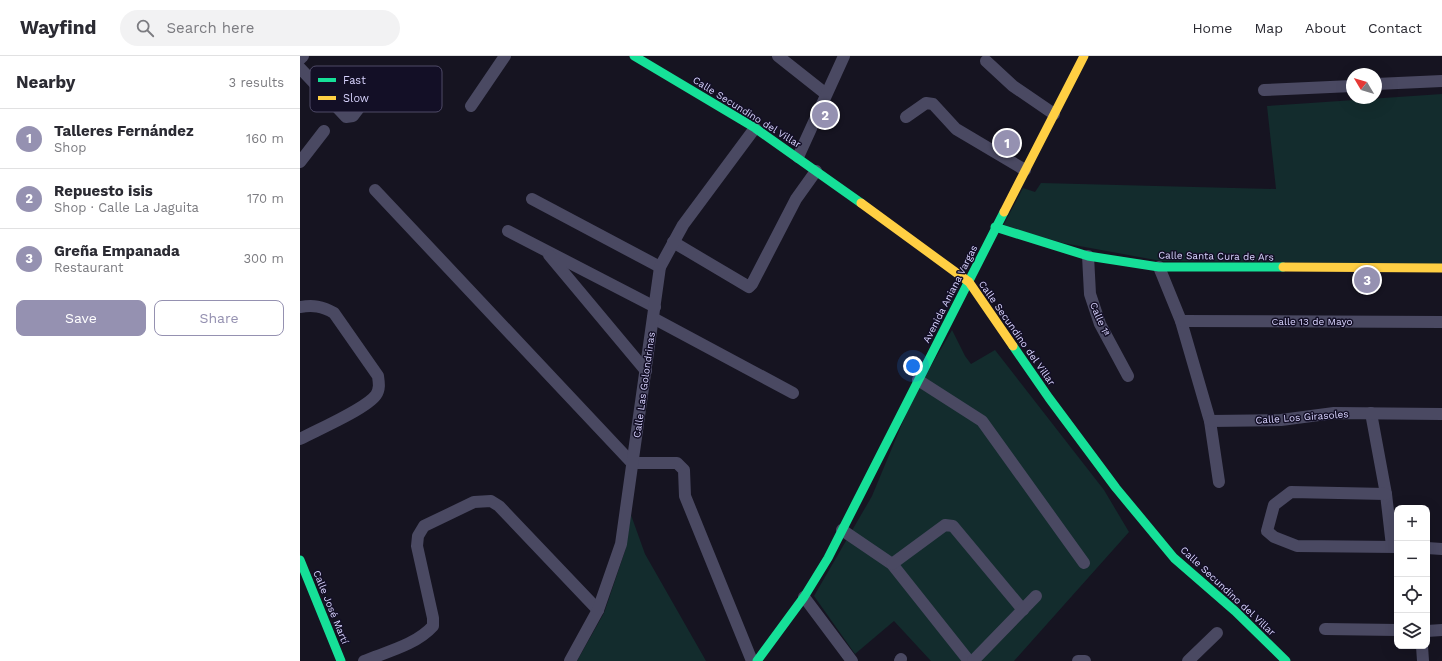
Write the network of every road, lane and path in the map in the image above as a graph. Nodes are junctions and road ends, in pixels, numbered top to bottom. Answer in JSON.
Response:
{"nodes":[{"id":1,"x":303,"y":56,"type":"edge"},
{"id":2,"x":505,"y":56,"type":"edge"},
{"id":3,"x":634,"y":56,"type":"edge"},
{"id":4,"x":778,"y":56,"type":"edge"},
{"id":5,"x":844,"y":56,"type":"edge"},
{"id":6,"x":1085,"y":58,"type":"edge"},
{"id":7,"x":300,"y":59,"type":"edge"},
{"id":8,"x":986,"y":61,"type":"dead end"},
{"id":9,"x":300,"y":68,"type":"edge"},
{"id":10,"x":310,"y":79,"type":"edge"},
{"id":11,"x":1442,"y":81,"type":"edge"},
{"id":12,"x":1382,"y":84,"type":"edge"},
{"id":13,"x":1346,"y":86,"type":"edge"},
{"id":14,"x":1264,"y":90,"type":"dead end"},
{"id":15,"x":826,"y":94,"type":"junction"},
{"id":16,"x":471,"y":106,"type":"dead end"},
{"id":17,"x":341,"y":112,"type":"edge"},
{"id":18,"x":356,"y":112,"type":"edge"},
{"id":19,"x":1054,"y":114,"type":"junction"},
{"id":20,"x":906,"y":117,"type":"dead end"},
{"id":21,"x":755,"y":128,"type":"junction"},
{"id":22,"x":324,"y":131,"type":"dead end"},
{"id":23,"x":798,"y":157,"type":"junction"},
{"id":24,"x":300,"y":162,"type":"edge"},
{"id":25,"x":816,"y":170,"type":"junction"},
{"id":26,"x":1025,"y":170,"type":"junction"},
{"id":27,"x":375,"y":190,"type":"dead end"},
{"id":28,"x":532,"y":199,"type":"dead end"},
{"id":29,"x":996,"y":227,"type":"junction"},
{"id":30,"x":508,"y":231,"type":"dead end"},
{"id":31,"x":673,"y":242,"type":"junction"},
{"id":32,"x":545,"y":250,"type":"junction"},
{"id":33,"x":1088,"y":256,"type":"junction"},
{"id":34,"x":660,"y":267,"type":"junction"},
{"id":35,"x":1159,"y":267,"type":"junction"},
{"id":36,"x":1442,"y":268,"type":"edge"},
{"id":37,"x":969,"y":282,"type":"junction"},
{"id":38,"x":300,"y":307,"type":"edge"},
{"id":39,"x":654,"y":312,"type":"junction"},
{"id":40,"x":1181,"y":321,"type":"junction"},
{"id":41,"x":1442,"y":322,"type":"edge"},
{"id":42,"x":646,"y":371,"type":"junction"},
{"id":43,"x":1128,"y":376,"type":"dead end"},
{"id":44,"x":918,"y":380,"type":"junction"},
{"id":45,"x":793,"y":394,"type":"dead end"},
{"id":46,"x":1371,"y":413,"type":"junction"},
{"id":47,"x":1442,"y":414,"type":"edge"},
{"id":48,"x":1210,"y":421,"type":"junction"},
{"id":49,"x":300,"y":439,"type":"edge"},
{"id":50,"x":632,"y":463,"type":"junction"},
{"id":51,"x":1220,"y":482,"type":"dead end"},
{"id":52,"x":1386,"y":494,"type":"junction"},
{"id":53,"x":842,"y":530,"type":"junction"},
{"id":54,"x":1394,"y":546,"type":"edge"},
{"id":55,"x":1430,"y":548,"type":"edge"},
{"id":56,"x":1442,"y":549,"type":"edge"},
{"id":57,"x":300,"y":560,"type":"edge"},
{"id":58,"x":1084,"y":562,"type":"dead end"},
{"id":59,"x":892,"y":564,"type":"junction"},
{"id":60,"x":1036,"y":596,"type":"dead end"},
{"id":61,"x":804,"y":597,"type":"junction"},
{"id":62,"x":598,"y":610,"type":"junction"},
{"id":63,"x":1023,"y":610,"type":"junction"},
{"id":64,"x":1325,"y":629,"type":"dead end"},
{"id":65,"x":1394,"y":630,"type":"edge"},
{"id":66,"x":1442,"y":630,"type":"edge"},
{"id":67,"x":1430,"y":631,"type":"edge"},
{"id":68,"x":1217,"y":633,"type":"dead end"},
{"id":69,"x":1422,"y":649,"type":"edge"},
{"id":70,"x":341,"y":661,"type":"edge"},
{"id":71,"x":364,"y":661,"type":"edge"},
{"id":72,"x":570,"y":661,"type":"edge"},
{"id":73,"x":752,"y":661,"type":"edge"},
{"id":74,"x":756,"y":661,"type":"edge"},
{"id":75,"x":852,"y":661,"type":"edge"},
{"id":76,"x":969,"y":661,"type":"edge"},
{"id":77,"x":973,"y":661,"type":"edge"},
{"id":78,"x":1078,"y":661,"type":"edge"},
{"id":79,"x":1085,"y":661,"type":"edge"},
{"id":80,"x":1188,"y":661,"type":"edge"},
{"id":81,"x":1286,"y":661,"type":"edge"},
{"id":82,"x":1423,"y":661,"type":"edge"}],
"edges":[{"from":1,"to":7,"type":"street"},
{"from":2,"to":16,"type":"street"},
{"from":3,"to":21,"type":"street","name":"Calle Secundino del Villar"},
{"from":4,"to":15,"type":"street"},
{"from":5,"to":15,"type":"street"},
{"from":6,"to":19,"type":"street","name":"Avenida Aniana Vargas"},
{"from":8,"to":19,"type":"street"},
{"from":9,"to":10,"type":"street"},
{"from":11,"to":12,"type":"street"},
{"from":13,"to":14,"type":"street"},
{"from":15,"to":23,"type":"street"},
{"from":17,"to":18,"type":"street"},
{"from":19,"to":26,"type":"street","name":"Avenida Aniana Vargas"},
{"from":20,"to":26,"type":"street"},
{"from":21,"to":23,"type":"street","name":"Calle Secundino del Villar"},
{"from":21,"to":31,"type":"street","name":"Calle Las Golondrinas"},
{"from":22,"to":24,"type":"street"},
{"from":23,"to":25,"type":"street","name":"Calle Secundino del Villar"},
{"from":25,"to":31,"type":"street"},
{"from":25,"to":37,"type":"street","name":"Calle Secundino del Villar"},
{"from":26,"to":29,"type":"street","name":"Avenida Aniana Vargas"},
{"from":27,"to":50,"type":"street"},
{"from":28,"to":34,"type":"street"},
{"from":29,"to":33,"type":"street","name":"Calle Santa Cura de Ars"},
{"from":29,"to":37,"type":"street","name":"Avenida Aniana Vargas"},
{"from":30,"to":32,"type":"street"},
{"from":31,"to":34,"type":"street","name":"Calle Las Golondrinas"},
{"from":32,"to":39,"type":"street"},
{"from":32,"to":42,"type":"street"},
{"from":33,"to":35,"type":"street","name":"Calle Santa Cura de Ars"},
{"from":33,"to":43,"type":"street","name":"Calle 1ª"},
{"from":34,"to":39,"type":"street","name":"Calle Las Golondrinas"},
{"from":35,"to":36,"type":"street","name":"Calle Santa Cura de Ars"},
{"from":35,"to":40,"type":"street"},
{"from":37,"to":44,"type":"street","name":"Avenida Aniana Vargas"},
{"from":37,"to":81,"type":"street","name":"Calle Secundino del Villar"},
{"from":38,"to":49,"type":"street"},
{"from":39,"to":42,"type":"street","name":"Calle Las Golondrinas"},
{"from":39,"to":45,"type":"street"},
{"from":40,"to":41,"type":"street","name":"Calle 13 de Mayo"},
{"from":40,"to":48,"type":"street"},
{"from":42,"to":50,"type":"street","name":"Calle Las Golondrinas"},
{"from":44,"to":53,"type":"street","name":"Avenida Aniana Vargas"},
{"from":44,"to":58,"type":"street"},
{"from":46,"to":47,"type":"street","name":"Calle Los Girasoles"},
{"from":46,"to":48,"type":"street","name":"Calle Los Girasoles"},
{"from":46,"to":52,"type":"street"},
{"from":48,"to":51,"type":"street"},
{"from":50,"to":62,"type":"street","name":"Calle Las Golondrinas"},
{"from":50,"to":73,"type":"street"},
{"from":52,"to":54,"type":"street"},
{"from":52,"to":54,"type":"street"},
{"from":53,"to":59,"type":"street"},
{"from":53,"to":61,"type":"street","name":"Avenida Aniana Vargas"},
{"from":55,"to":56,"type":"street"},
{"from":57,"to":70,"type":"street","name":"Calle José Martí"},
{"from":59,"to":63,"type":"street"},
{"from":59,"to":76,"type":"street"},
{"from":60,"to":63,"type":"street"},
{"from":61,"to":74,"type":"street","name":"Avenida Aniana Vargas"},
{"from":61,"to":75,"type":"street"},
{"from":62,"to":71,"type":"street"},
{"from":62,"to":72,"type":"street","name":"Calle Las Golondrinas"},
{"from":63,"to":77,"type":"street"},
{"from":64,"to":65,"type":"street"},
{"from":66,"to":67,"type":"street"},
{"from":68,"to":80,"type":"street"},
{"from":69,"to":82,"type":"street"},
{"from":78,"to":79,"type":"street"}]}
